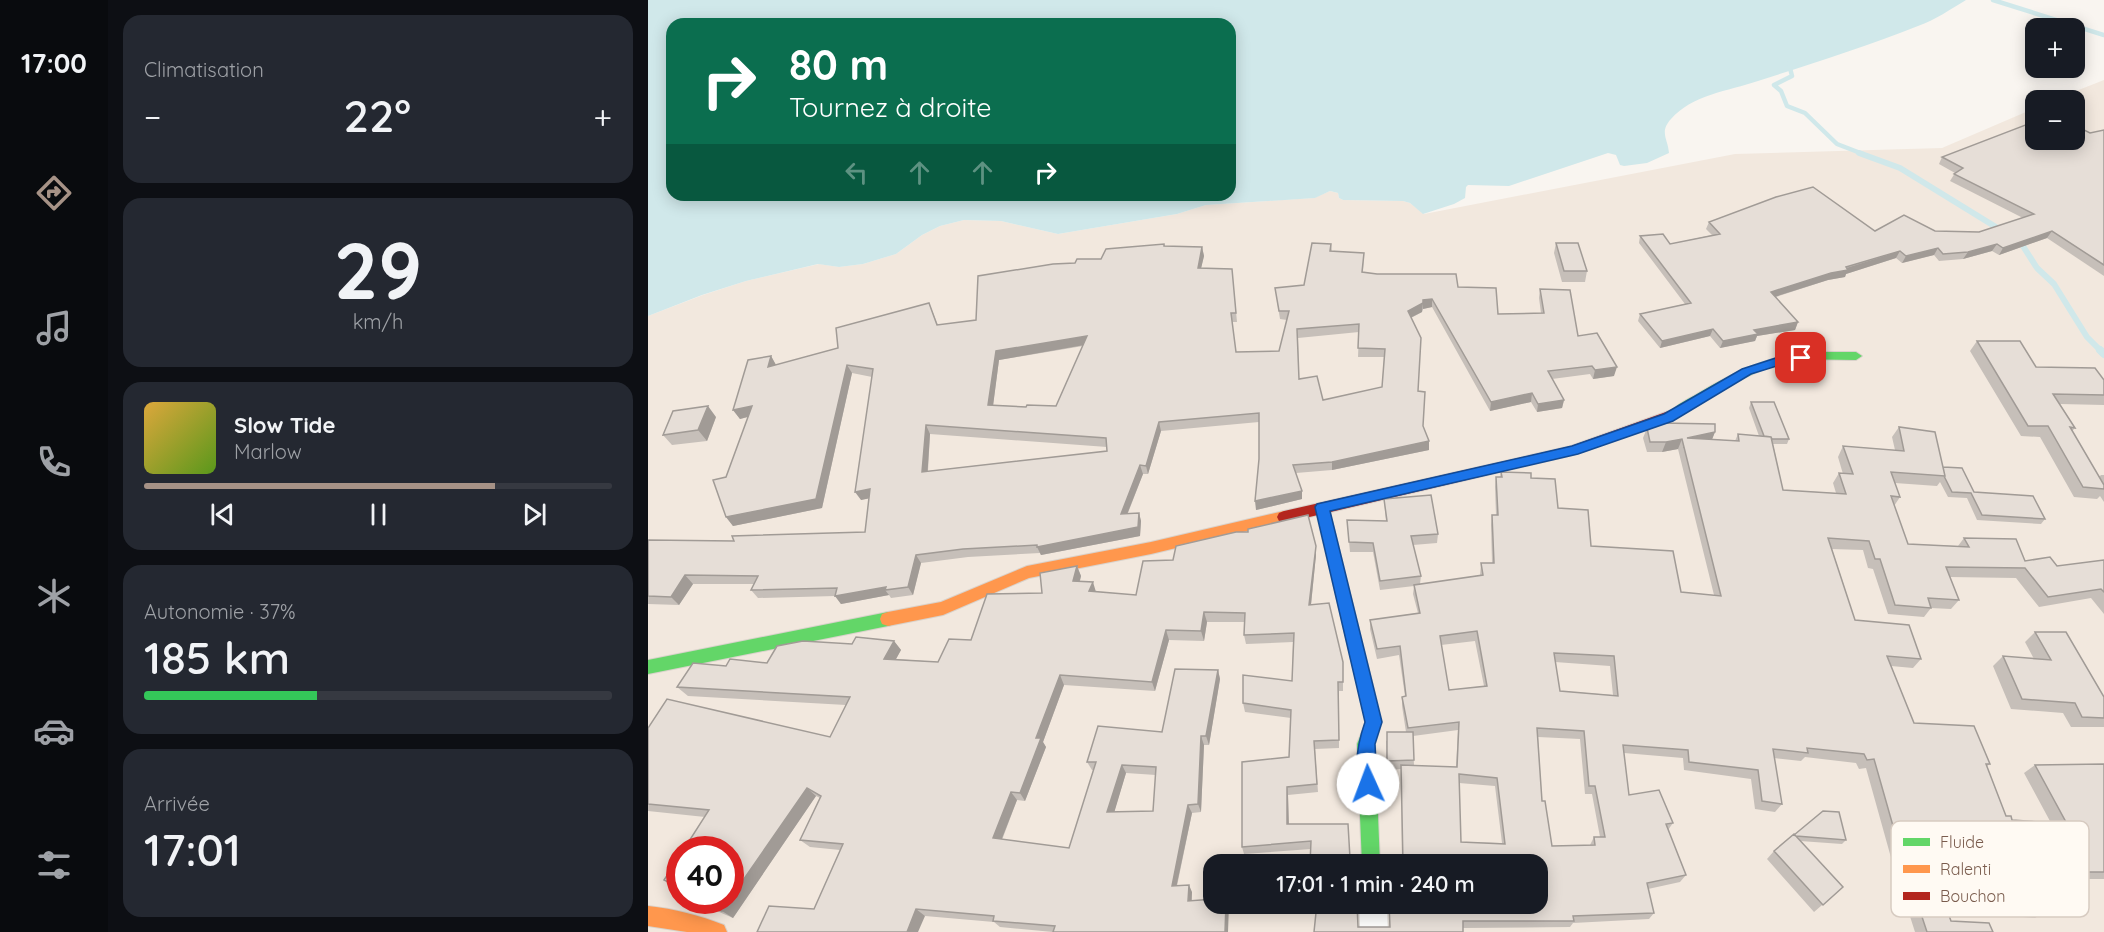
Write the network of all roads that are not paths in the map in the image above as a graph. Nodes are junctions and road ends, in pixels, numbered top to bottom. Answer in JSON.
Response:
{"nodes":[{"id":1,"x":1856,"y":356,"type":"dead end"},
{"id":2,"x":1322,"y":507,"type":"junction"},
{"id":3,"x":648,"y":667,"type":"edge"},
{"id":4,"x":1371,"y":854,"type":"edge"},
{"id":5,"x":1373,"y":914,"type":"edge"},
{"id":6,"x":648,"y":916,"type":"edge"},
{"id":7,"x":717,"y":932,"type":"edge"},
{"id":8,"x":1374,"y":932,"type":"edge"}],
"edges":[{"from":1,"to":2,"type":"street"},
{"from":2,"to":3,"type":"street"},
{"from":2,"to":4,"type":"street"},
{"from":5,"to":8,"type":"street"},
{"from":6,"to":7,"type":"street"}]}
